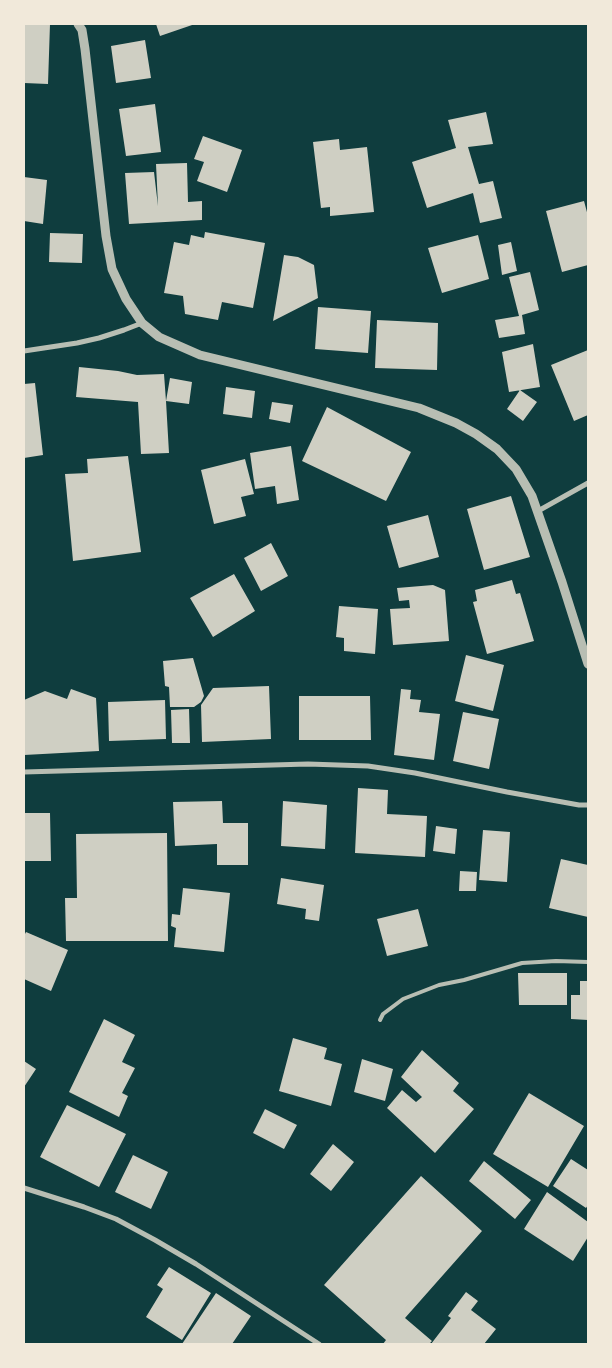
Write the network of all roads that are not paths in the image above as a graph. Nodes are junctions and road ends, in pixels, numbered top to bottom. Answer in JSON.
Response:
{"nodes":[{"id":1,"x":78,"y":24,"type":"edge"},
{"id":2,"x":142,"y":323,"type":"junction"},
{"id":3,"x":24,"y":351,"type":"edge"},
{"id":4,"x":588,"y":483,"type":"edge"},
{"id":5,"x":538,"y":511,"type":"junction"},
{"id":6,"x":588,"y":664,"type":"edge"},
{"id":7,"x":24,"y":772,"type":"edge"},
{"id":8,"x":588,"y":805,"type":"edge"},
{"id":9,"x":588,"y":962,"type":"edge"},
{"id":10,"x":380,"y":1020,"type":"dead end"},
{"id":11,"x":24,"y":1188,"type":"edge"},
{"id":12,"x":319,"y":1344,"type":"edge"}],
"edges":[{"from":1,"to":2,"type":"street"},
{"from":2,"to":3,"type":"street"},
{"from":2,"to":5,"type":"street"},
{"from":4,"to":5,"type":"street"},
{"from":5,"to":6,"type":"street"},
{"from":7,"to":8,"type":"street"},
{"from":9,"to":10,"type":"lane"},
{"from":11,"to":12,"type":"street"}]}
